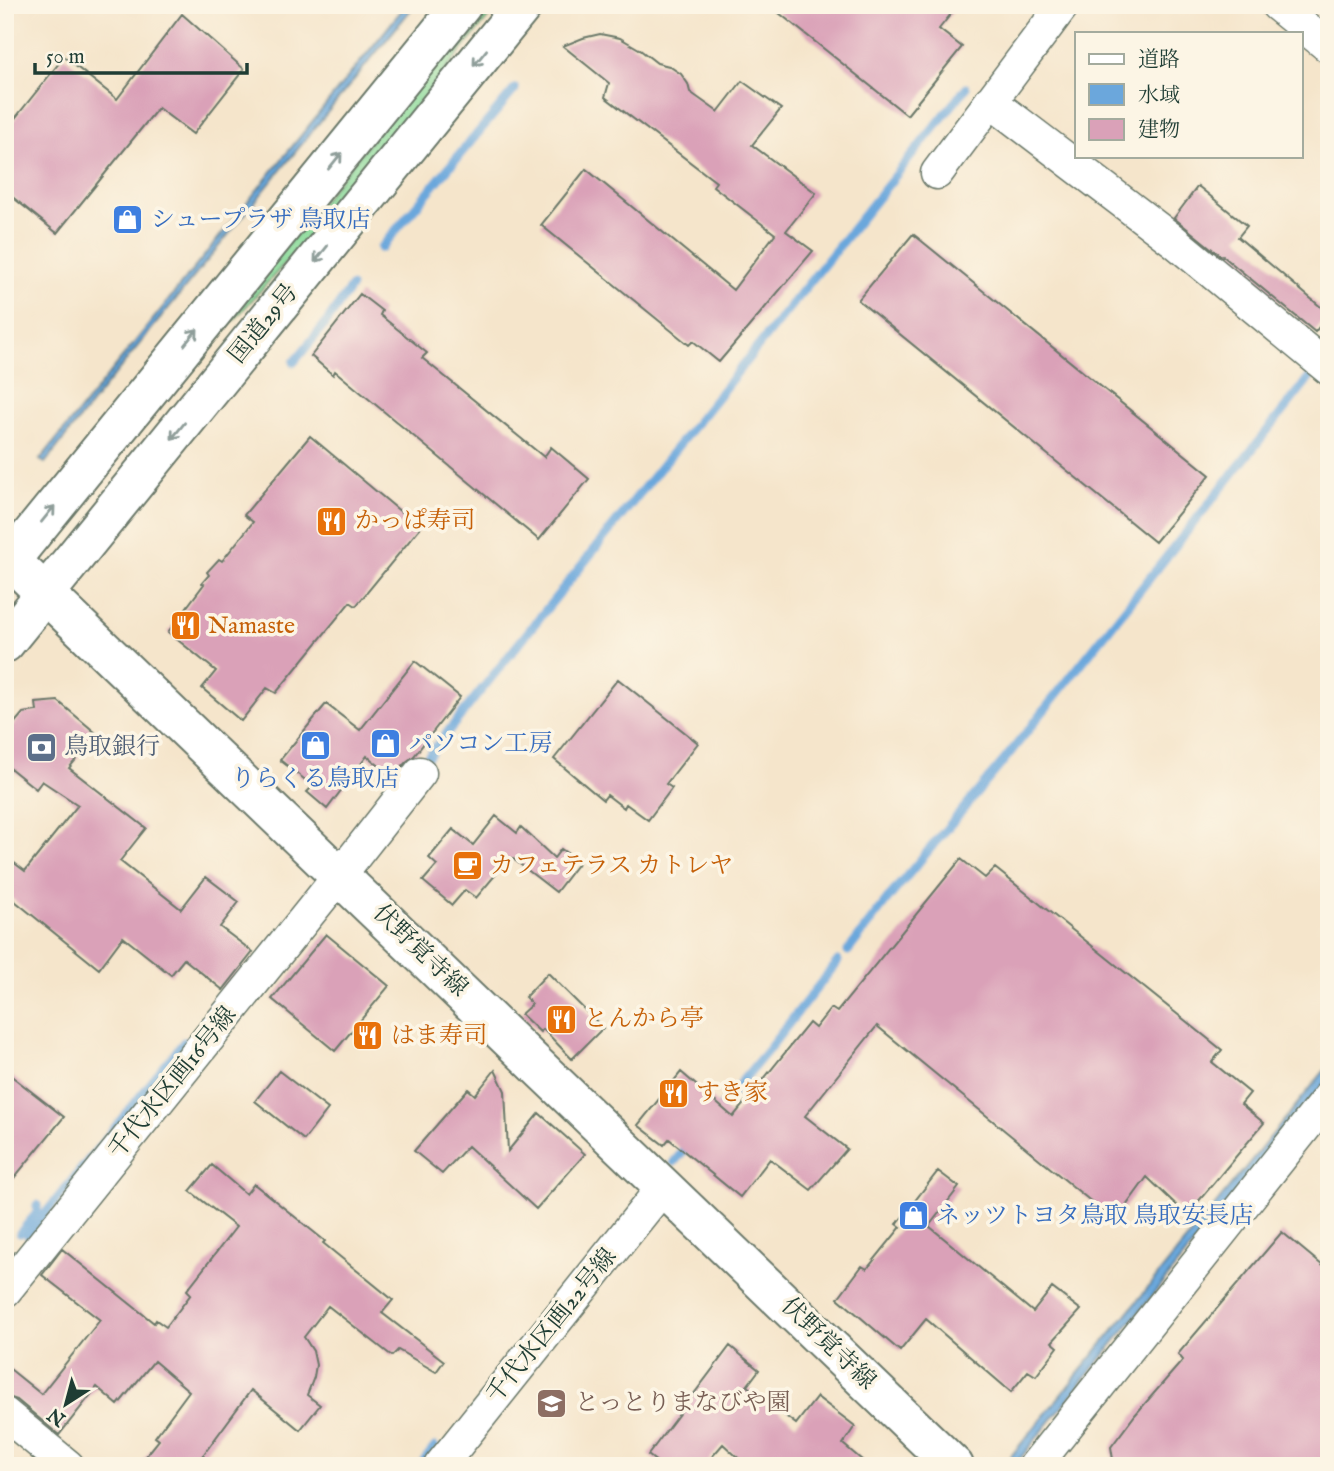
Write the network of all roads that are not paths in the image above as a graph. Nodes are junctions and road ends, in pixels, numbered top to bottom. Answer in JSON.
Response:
{"nodes":[{"id":1,"x":462,"y":5,"type":"edge"},
{"id":2,"x":523,"y":5,"type":"edge"},
{"id":3,"x":1063,"y":5,"type":"edge"},
{"id":4,"x":1277,"y":5,"type":"edge"},
{"id":5,"x":1329,"y":47,"type":"edge"},
{"id":6,"x":990,"y":102,"type":"junction"},
{"id":7,"x":937,"y":173,"type":"dead end"},
{"id":8,"x":1329,"y":369,"type":"edge"},
{"id":9,"x":7,"y":561,"type":"edge"},
{"id":10,"x":46,"y":593,"type":"junction"},
{"id":11,"x":5,"y":643,"type":"edge"},
{"id":12,"x":419,"y":773,"type":"dead end"},
{"id":13,"x":340,"y":875,"type":"junction"},
{"id":14,"x":1329,"y":1097,"type":"edge"},
{"id":15,"x":664,"y":1186,"type":"junction"},
{"id":16,"x":5,"y":1291,"type":"edge"},
{"id":17,"x":5,"y":1414,"type":"edge"},
{"id":18,"x":68,"y":1466,"type":"edge"},
{"id":19,"x":440,"y":1466,"type":"edge"},
{"id":20,"x":954,"y":1466,"type":"edge"},
{"id":21,"x":1035,"y":1466,"type":"edge"}],
"edges":[{"from":9,"to":1,"type":"main road","name":"国道29号","one_way":true},
{"from":2,"to":10,"type":"main road","name":"国道29号","one_way":true},
{"from":3,"to":6,"type":"street"},
{"from":4,"to":5,"type":"street"},
{"from":6,"to":7,"type":"street"},
{"from":6,"to":8,"type":"street"},
{"from":9,"to":10,"type":"main road","name":"伏野覚寺線"},
{"from":10,"to":11,"type":"main road","name":"国道29号"},
{"from":10,"to":13,"type":"main road","name":"伏野覚寺線"},
{"from":12,"to":13,"type":"street","name":"千代水区画16号線"},
{"from":13,"to":15,"type":"main road","name":"伏野覚寺線"},
{"from":13,"to":16,"type":"street","name":"千代水区画16号線"},
{"from":14,"to":21,"type":"street"},
{"from":15,"to":19,"type":"street","name":"千代水区画22号線"},
{"from":15,"to":20,"type":"main road","name":"伏野覚寺線"},
{"from":17,"to":18,"type":"street"}]}
